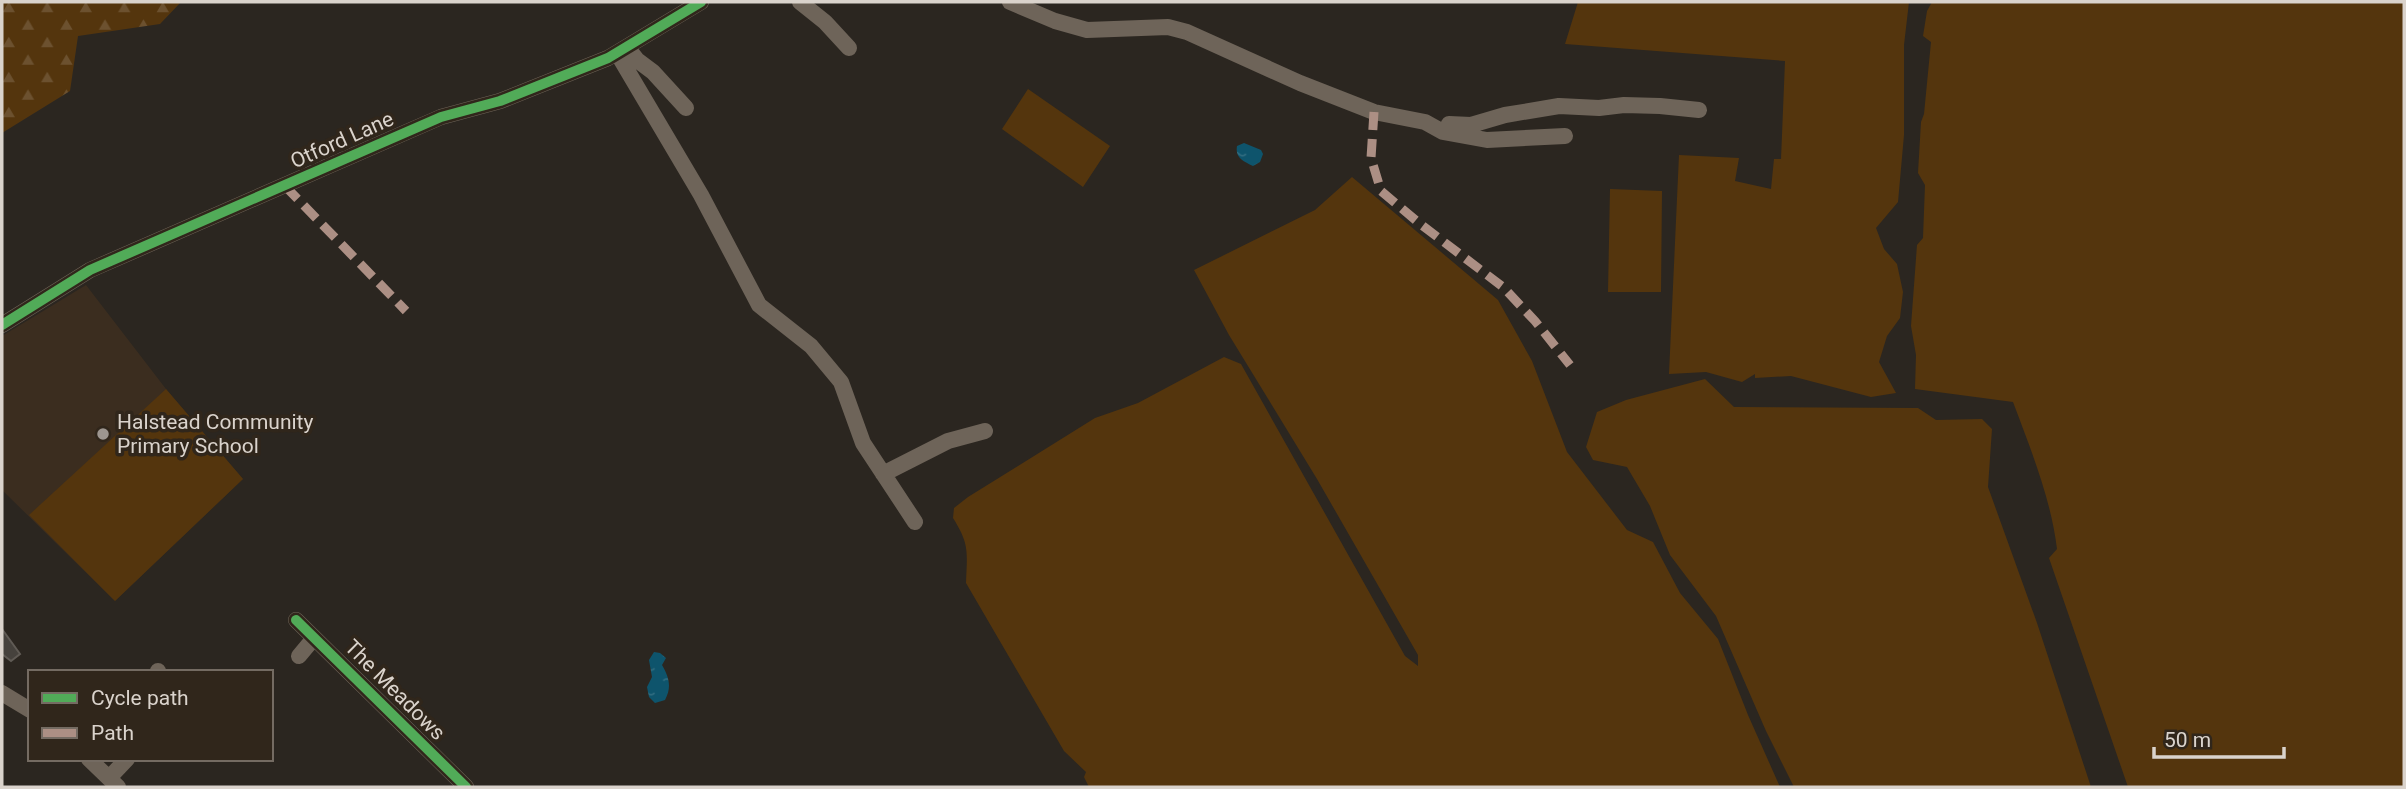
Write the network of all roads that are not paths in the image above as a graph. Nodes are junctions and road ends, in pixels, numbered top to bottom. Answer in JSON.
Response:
{"nodes":[{"id":1,"x":701,"y":2,"type":"edge"},
{"id":2,"x":800,"y":2,"type":"edge"},
{"id":3,"x":1010,"y":2,"type":"edge"},
{"id":4,"x":849,"y":48,"type":"dead end"},
{"id":5,"x":622,"y":50,"type":"junction"},
{"id":6,"x":686,"y":108,"type":"dead end"},
{"id":7,"x":1699,"y":110,"type":"dead end"},
{"id":8,"x":1425,"y":122,"type":"junction"},
{"id":9,"x":1565,"y":136,"type":"dead end"},
{"id":10,"x":2,"y":324,"type":"edge"},
{"id":11,"x":985,"y":431,"type":"dead end"},
{"id":12,"x":883,"y":474,"type":"junction"},
{"id":13,"x":915,"y":522,"type":"dead end"},
{"id":14,"x":296,"y":620,"type":"dead end"},
{"id":15,"x":314,"y":638,"type":"junction"},
{"id":16,"x":299,"y":656,"type":"dead end"},
{"id":17,"x":2,"y":693,"type":"edge"},
{"id":18,"x":28,"y":709,"type":"edge"},
{"id":19,"x":91,"y":761,"type":"edge"},
{"id":20,"x":126,"y":761,"type":"edge"},
{"id":21,"x":113,"y":782,"type":"edge"},
{"id":22,"x":466,"y":787,"type":"edge"}],
"edges":[{"from":1,"to":5,"type":"street","name":"Otford Lane"},
{"from":2,"to":4,"type":"street"},
{"from":3,"to":8,"type":"street"},
{"from":5,"to":6,"type":"street"},
{"from":5,"to":10,"type":"street","name":"Otford Lane"},
{"from":5,"to":12,"type":"street"},
{"from":7,"to":8,"type":"street"},
{"from":8,"to":9,"type":"street"},
{"from":11,"to":12,"type":"street"},
{"from":12,"to":13,"type":"street"},
{"from":14,"to":15,"type":"street","name":"The Meadows"},
{"from":15,"to":16,"type":"street","name":"The Meadows"},
{"from":15,"to":22,"type":"street","name":"The Meadows"},
{"from":17,"to":18,"type":"street"},
{"from":19,"to":21,"type":"street"},
{"from":20,"to":21,"type":"street"}]}
